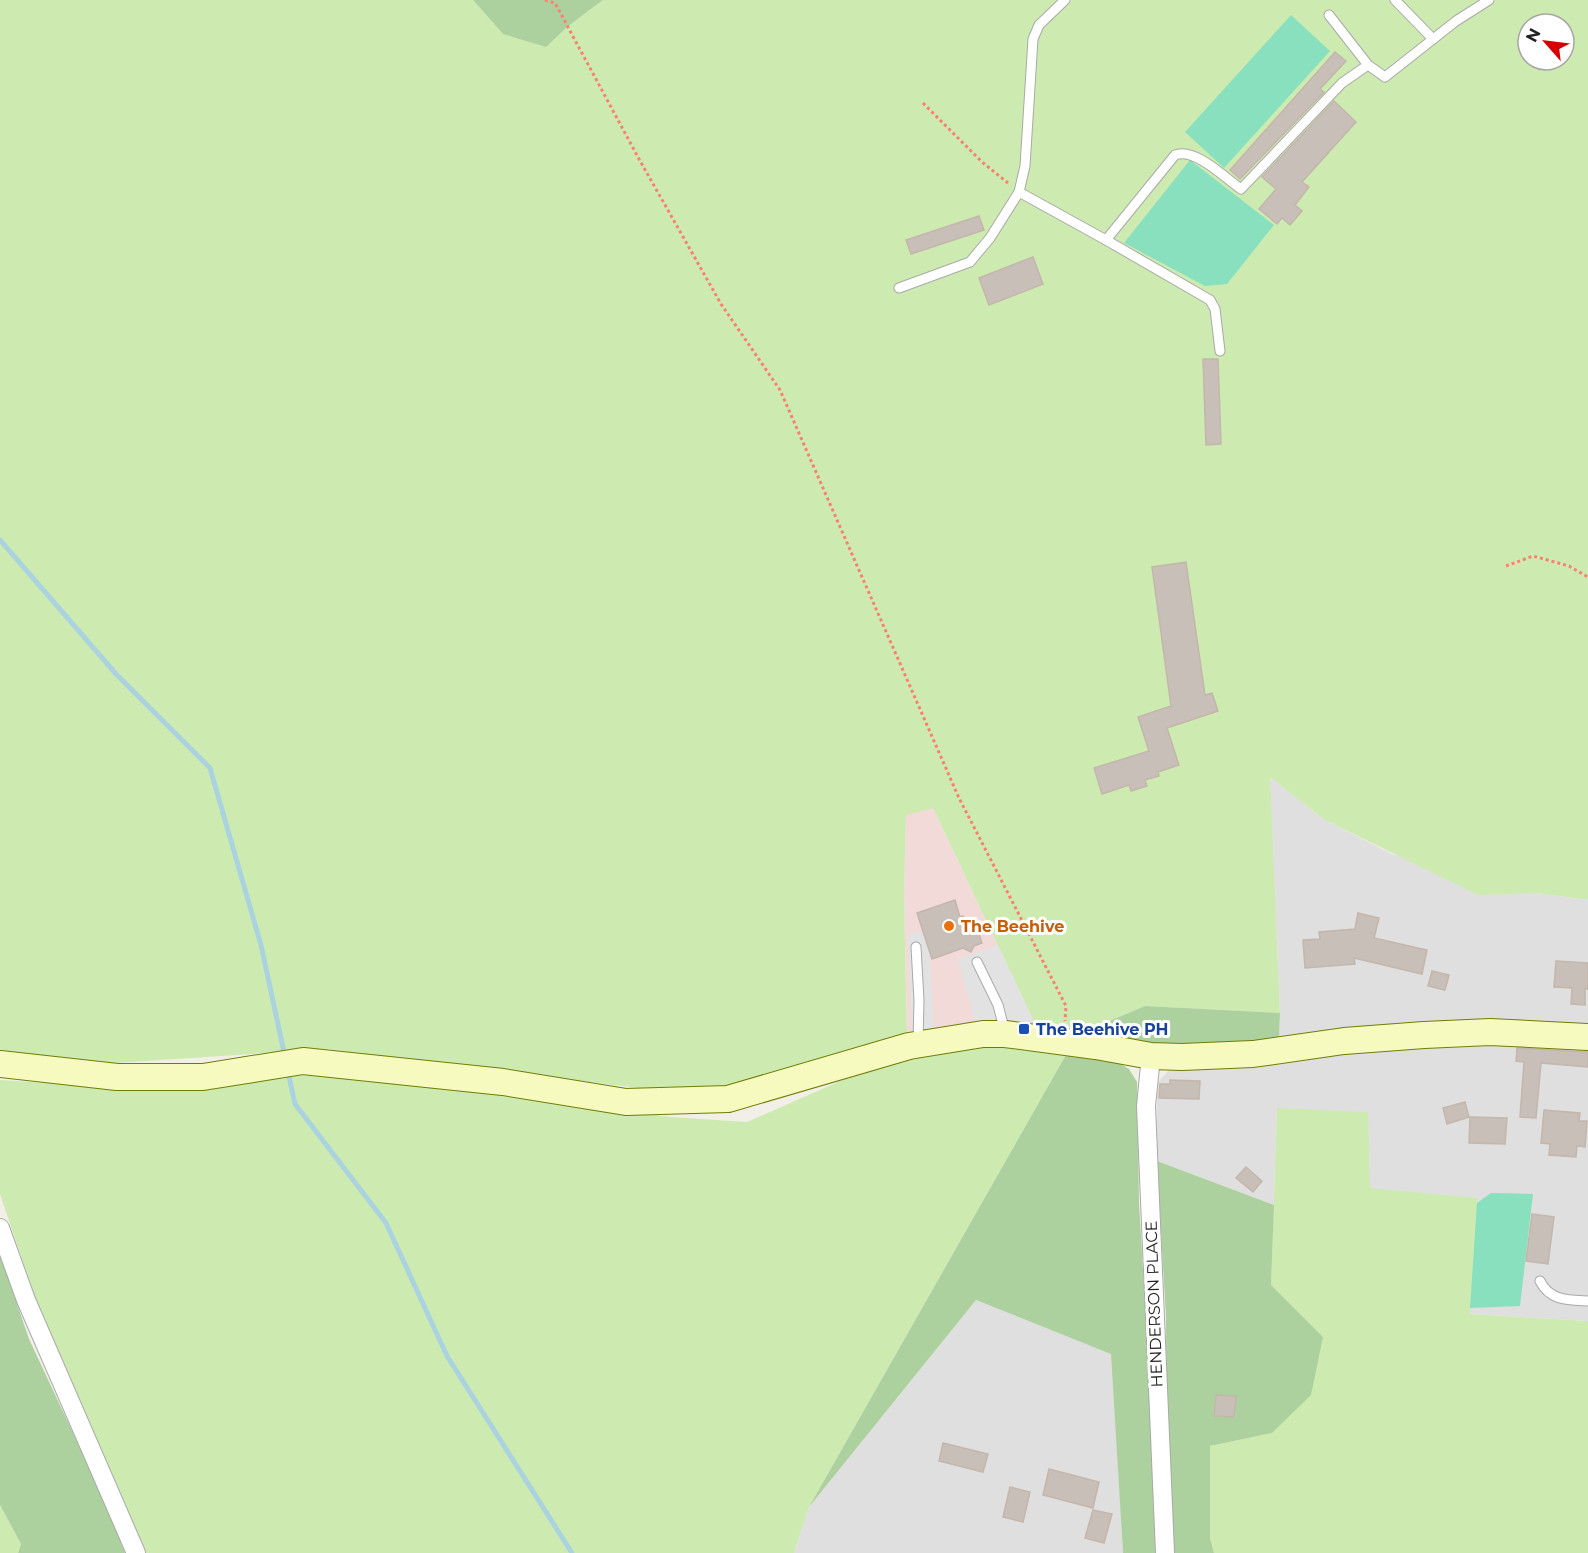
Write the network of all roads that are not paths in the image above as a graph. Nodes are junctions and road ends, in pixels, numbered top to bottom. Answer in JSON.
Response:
{"nodes":[{"id":1,"x":1065,"y":0,"type":"edge"},
{"id":2,"x":1395,"y":0,"type":"edge"},
{"id":3,"x":1489,"y":0,"type":"edge"},
{"id":4,"x":1329,"y":15,"type":"dead end"},
{"id":5,"x":1433,"y":39,"type":"junction"},
{"id":6,"x":1368,"y":65,"type":"junction"},
{"id":7,"x":1019,"y":192,"type":"junction"},
{"id":8,"x":1106,"y":240,"type":"junction"},
{"id":9,"x":899,"y":288,"type":"dead end"},
{"id":10,"x":1220,"y":351,"type":"dead end"},
{"id":11,"x":916,"y":947,"type":"dead end"},
{"id":12,"x":977,"y":962,"type":"dead end"},
{"id":13,"x":1005,"y":1034,"type":"junction"},
{"id":14,"x":1588,"y":1037,"type":"edge"},
{"id":15,"x":918,"y":1045,"type":"junction"},
{"id":16,"x":1151,"y":1056,"type":"junction"},
{"id":17,"x":0,"y":1064,"type":"edge"},
{"id":18,"x":0,"y":1227,"type":"edge"},
{"id":19,"x":1540,"y":1281,"type":"dead end"},
{"id":20,"x":1588,"y":1301,"type":"edge"},
{"id":21,"x":136,"y":1553,"type":"edge"},
{"id":22,"x":1165,"y":1553,"type":"edge"}],
"edges":[{"from":1,"to":7,"type":"lane"},
{"from":2,"to":5,"type":"lane"},
{"from":3,"to":5,"type":"lane"},
{"from":4,"to":6,"type":"lane"},
{"from":5,"to":6,"type":"lane"},
{"from":6,"to":8,"type":"lane"},
{"from":7,"to":8,"type":"lane"},
{"from":7,"to":9,"type":"lane"},
{"from":8,"to":10,"type":"lane"},
{"from":11,"to":15,"type":"lane"},
{"from":12,"to":13,"type":"lane"},
{"from":13,"to":15,"type":"street"},
{"from":13,"to":16,"type":"street"},
{"from":14,"to":16,"type":"street"},
{"from":15,"to":17,"type":"street"},
{"from":16,"to":22,"type":"street","name":"HENDERSON PLACE"},
{"from":18,"to":21,"type":"street"},
{"from":19,"to":20,"type":"lane"}]}
